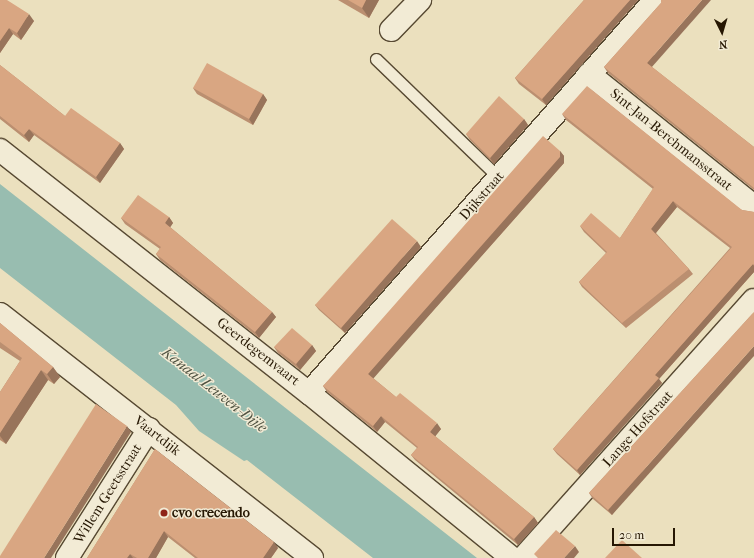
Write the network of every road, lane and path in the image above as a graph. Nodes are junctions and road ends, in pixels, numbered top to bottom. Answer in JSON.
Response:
{"nodes":[{"id":1,"x":420,"y":0,"type":"edge"},
{"id":2,"x":655,"y":0,"type":"edge"},
{"id":3,"x":391,"y":30,"type":"dead end"},
{"id":4,"x":376,"y":59,"type":"dead end"},
{"id":5,"x":589,"y":74,"type":"junction"},
{"id":6,"x":0,"y":150,"type":"edge"},
{"id":7,"x":498,"y":177,"type":"junction"},
{"id":8,"x":754,"y":206,"type":"edge"},
{"id":9,"x":754,"y":300,"type":"edge"},
{"id":10,"x":0,"y":314,"type":"edge"},
{"id":11,"x":309,"y":393,"type":"junction"},
{"id":12,"x":148,"y":429,"type":"junction"},
{"id":13,"x":67,"y":558,"type":"edge"},
{"id":14,"x":312,"y":558,"type":"edge"},
{"id":15,"x":512,"y":558,"type":"edge"},
{"id":16,"x":523,"y":558,"type":"edge"}],
"edges":[{"from":1,"to":3,"type":"street"},
{"from":2,"to":5,"type":"street","name":"Dijkstraat"},
{"from":4,"to":7,"type":"lane"},
{"from":5,"to":7,"type":"street","name":"Dijkstraat"},
{"from":5,"to":8,"type":"street","name":"Sint-Jan-Berchmansstraat"},
{"from":6,"to":11,"type":"street","name":"Geerdegemvaart"},
{"from":7,"to":11,"type":"street","name":"Dijkstraat"},
{"from":9,"to":16,"type":"street","name":"Lange Hofstraat"},
{"from":10,"to":12,"type":"street","name":"Vaartdijk"},
{"from":11,"to":15,"type":"street","name":"Geerdegemvaart"},
{"from":12,"to":13,"type":"street","name":"Willem Geetsstraat"},
{"from":12,"to":14,"type":"street","name":"Vaartdijk"}]}
